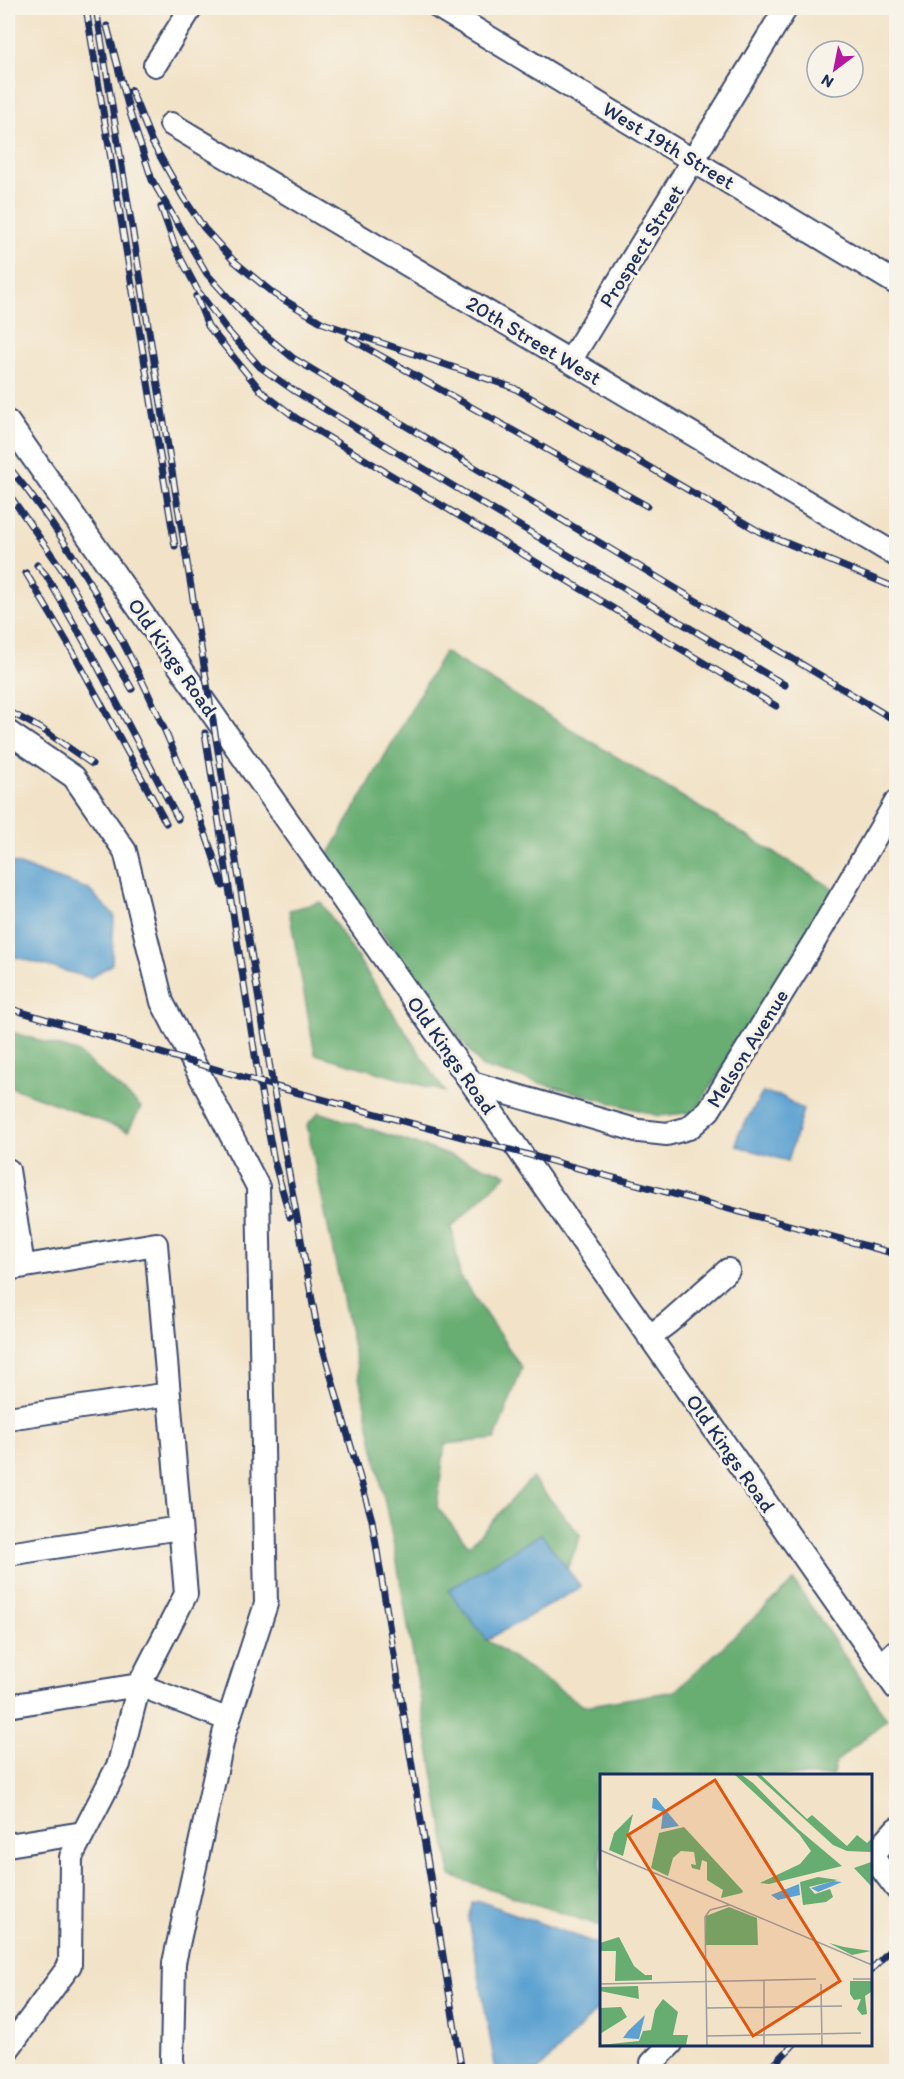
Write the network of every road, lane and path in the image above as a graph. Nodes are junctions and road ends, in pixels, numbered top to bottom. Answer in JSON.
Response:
{"nodes":[{"id":1,"x":191,"y":8,"type":"edge"},
{"id":2,"x":440,"y":8,"type":"edge"},
{"id":3,"x":786,"y":8,"type":"edge"},
{"id":4,"x":155,"y":65,"type":"dead end"},
{"id":5,"x":171,"y":124,"type":"dead end"},
{"id":6,"x":694,"y":160,"type":"junction"},
{"id":7,"x":897,"y":283,"type":"edge"},
{"id":8,"x":570,"y":361,"type":"junction"},
{"id":9,"x":8,"y":422,"type":"edge"},
{"id":10,"x":897,"y":555,"type":"edge"},
{"id":11,"x":8,"y":732,"type":"edge"},
{"id":12,"x":897,"y":802,"type":"edge"},
{"id":13,"x":472,"y":1083,"type":"junction"},
{"id":14,"x":8,"y":1170,"type":"edge"},
{"id":15,"x":15,"y":1268,"type":"edge"},
{"id":16,"x":728,"y":1270,"type":"dead end"},
{"id":17,"x":649,"y":1337,"type":"junction"},
{"id":18,"x":169,"y":1394,"type":"junction"},
{"id":19,"x":8,"y":1418,"type":"edge"},
{"id":20,"x":180,"y":1528,"type":"junction"},
{"id":21,"x":8,"y":1554,"type":"edge"},
{"id":22,"x":889,"y":1658,"type":"edge"},
{"id":23,"x":139,"y":1685,"type":"junction"},
{"id":24,"x":897,"y":1688,"type":"edge"},
{"id":25,"x":8,"y":1706,"type":"edge"},
{"id":26,"x":229,"y":1720,"type":"junction"},
{"id":27,"x":897,"y":1829,"type":"edge"},
{"id":28,"x":83,"y":1833,"type":"junction"},
{"id":29,"x":8,"y":1845,"type":"edge"},
{"id":30,"x":871,"y":1857,"type":"edge"},
{"id":31,"x":897,"y":1888,"type":"edge"},
{"id":32,"x":669,"y":2046,"type":"edge"},
{"id":33,"x":8,"y":2049,"type":"edge"},
{"id":34,"x":652,"y":2063,"type":"dead end"},
{"id":35,"x":174,"y":2072,"type":"edge"}],
"edges":[{"from":1,"to":4,"type":"street"},
{"from":2,"to":6,"type":"street","name":"West 19th Street"},
{"from":3,"to":6,"type":"street","name":"Prospect Street"},
{"from":5,"to":8,"type":"street","name":"20th Street West"},
{"from":6,"to":7,"type":"street","name":"West 19th Street"},
{"from":6,"to":8,"type":"street","name":"Prospect Street"},
{"from":8,"to":10,"type":"street","name":"20th Street West"},
{"from":9,"to":13,"type":"street","name":"Old Kings Road"},
{"from":11,"to":26,"type":"street"},
{"from":12,"to":13,"type":"street","name":"Melson Avenue"},
{"from":13,"to":17,"type":"street","name":"Old Kings Road"},
{"from":14,"to":15,"type":"street"},
{"from":15,"to":18,"type":"street"},
{"from":16,"to":17,"type":"street"},
{"from":17,"to":22,"type":"street","name":"Old Kings Road"},
{"from":18,"to":19,"type":"street"},
{"from":18,"to":20,"type":"street"},
{"from":20,"to":21,"type":"street"},
{"from":20,"to":23,"type":"street"},
{"from":22,"to":24,"type":"street","name":"Old Kings Road"},
{"from":23,"to":25,"type":"street"},
{"from":23,"to":26,"type":"street"},
{"from":23,"to":28,"type":"street"},
{"from":26,"to":35,"type":"street"},
{"from":27,"to":30,"type":"street"},
{"from":28,"to":29,"type":"street"},
{"from":28,"to":33,"type":"street"},
{"from":30,"to":31,"type":"street"},
{"from":32,"to":34,"type":"street"}]}
